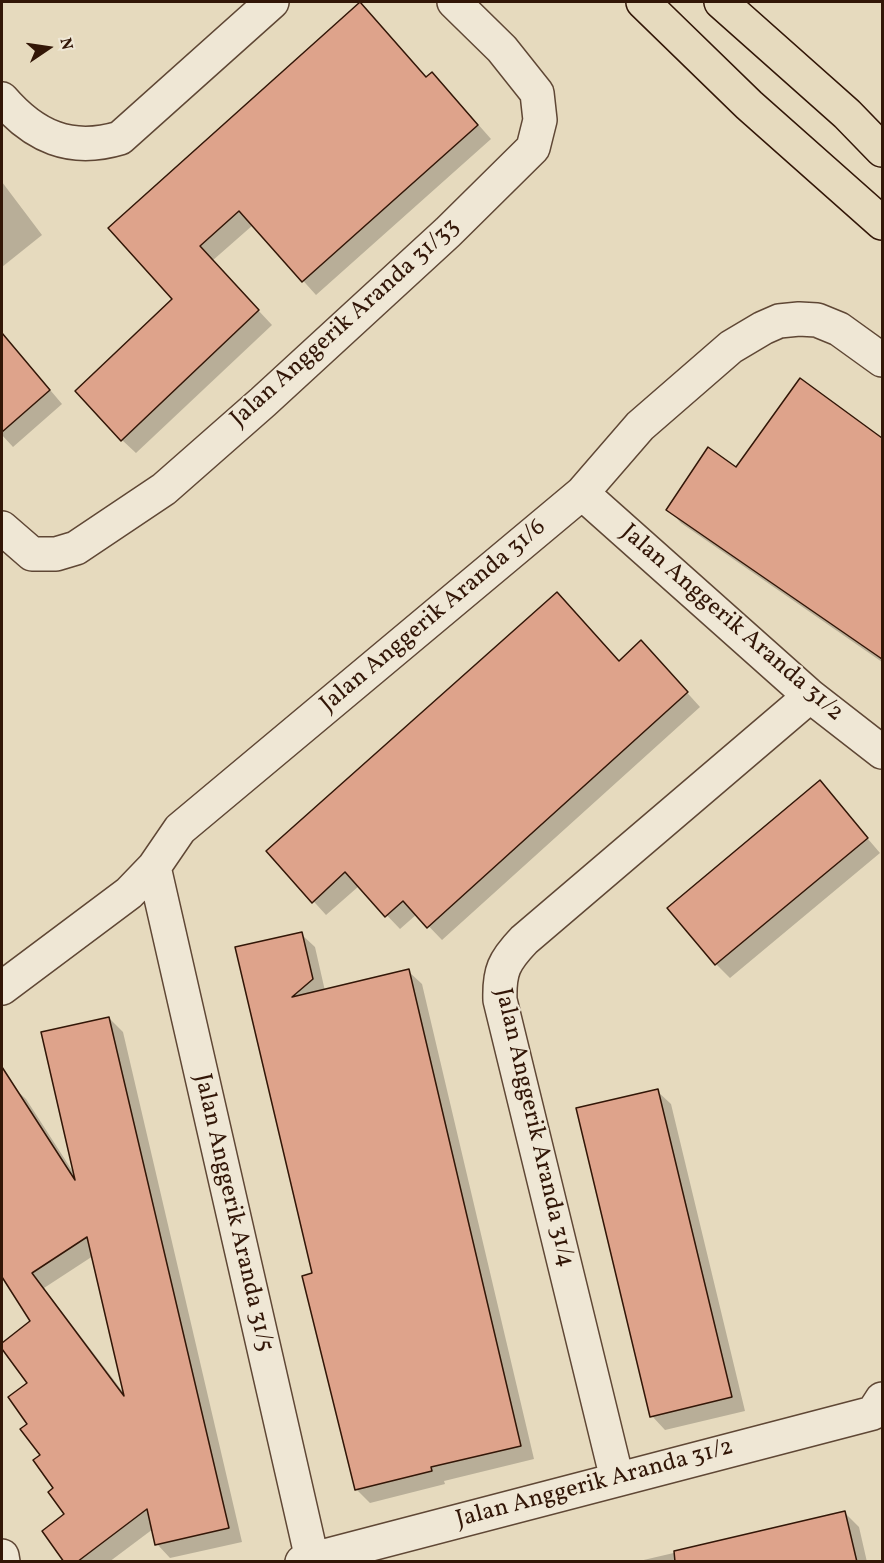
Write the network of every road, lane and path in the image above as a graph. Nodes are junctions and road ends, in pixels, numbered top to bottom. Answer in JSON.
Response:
{"nodes":[{"id":1,"x":272,"y":2,"type":"edge"},
{"id":2,"x":454,"y":2,"type":"edge"},
{"id":3,"x":642,"y":2,"type":"edge"},
{"id":4,"x":721,"y":2,"type":"edge"},
{"id":5,"x":2,"y":99,"type":"edge"},
{"id":6,"x":847,"y":114,"type":"junction"},
{"id":7,"x":882,"y":140,"type":"edge"},
{"id":8,"x":882,"y":150,"type":"edge"},
{"id":9,"x":882,"y":223,"type":"edge"},
{"id":10,"x":882,"y":360,"type":"edge"},
{"id":11,"x":582,"y":493,"type":"junction"},
{"id":12,"x":2,"y":528,"type":"edge"},
{"id":13,"x":810,"y":696,"type":"junction"},
{"id":14,"x":882,"y":752,"type":"edge"},
{"id":15,"x":154,"y":867,"type":"junction"},
{"id":16,"x":2,"y":988,"type":"edge"},
{"id":17,"x":879,"y":1410,"type":"edge"},
{"id":18,"x":617,"y":1479,"type":"junction"},
{"id":19,"x":2,"y":1556,"type":"edge"},
{"id":20,"x":307,"y":1560,"type":"edge"},
{"id":21,"x":3,"y":1562,"type":"edge"}],
"edges":[{"from":1,"to":5,"type":"street"},
{"from":2,"to":12,"type":"street","name":"Jalan Anggerik Aranda 31/33"},
{"from":3,"to":9,"type":"main road"},
{"from":4,"to":6,"type":"main road"},
{"from":6,"to":7,"type":"street"},
{"from":6,"to":8,"type":"main road"},
{"from":10,"to":11,"type":"street","name":"Jalan Anggerik Aranda 31/6"},
{"from":11,"to":13,"type":"street","name":"Jalan Anggerik Aranda 31/2"},
{"from":11,"to":15,"type":"street","name":"Jalan Anggerik Aranda 31/6"},
{"from":13,"to":14,"type":"street","name":"Jalan Anggerik Aranda 31/2"},
{"from":13,"to":18,"type":"street","name":"Jalan Anggerik Aranda 31/4"},
{"from":15,"to":16,"type":"street","name":"Jalan Anggerik Aranda 31/6"},
{"from":15,"to":20,"type":"street","name":"Jalan Anggerik Aranda 31/5"},
{"from":17,"to":18,"type":"street","name":"Jalan Anggerik Aranda 31/2"},
{"from":18,"to":20,"type":"street","name":"Jalan Anggerik Aranda 31/2"},
{"from":19,"to":21,"type":"street"}]}
